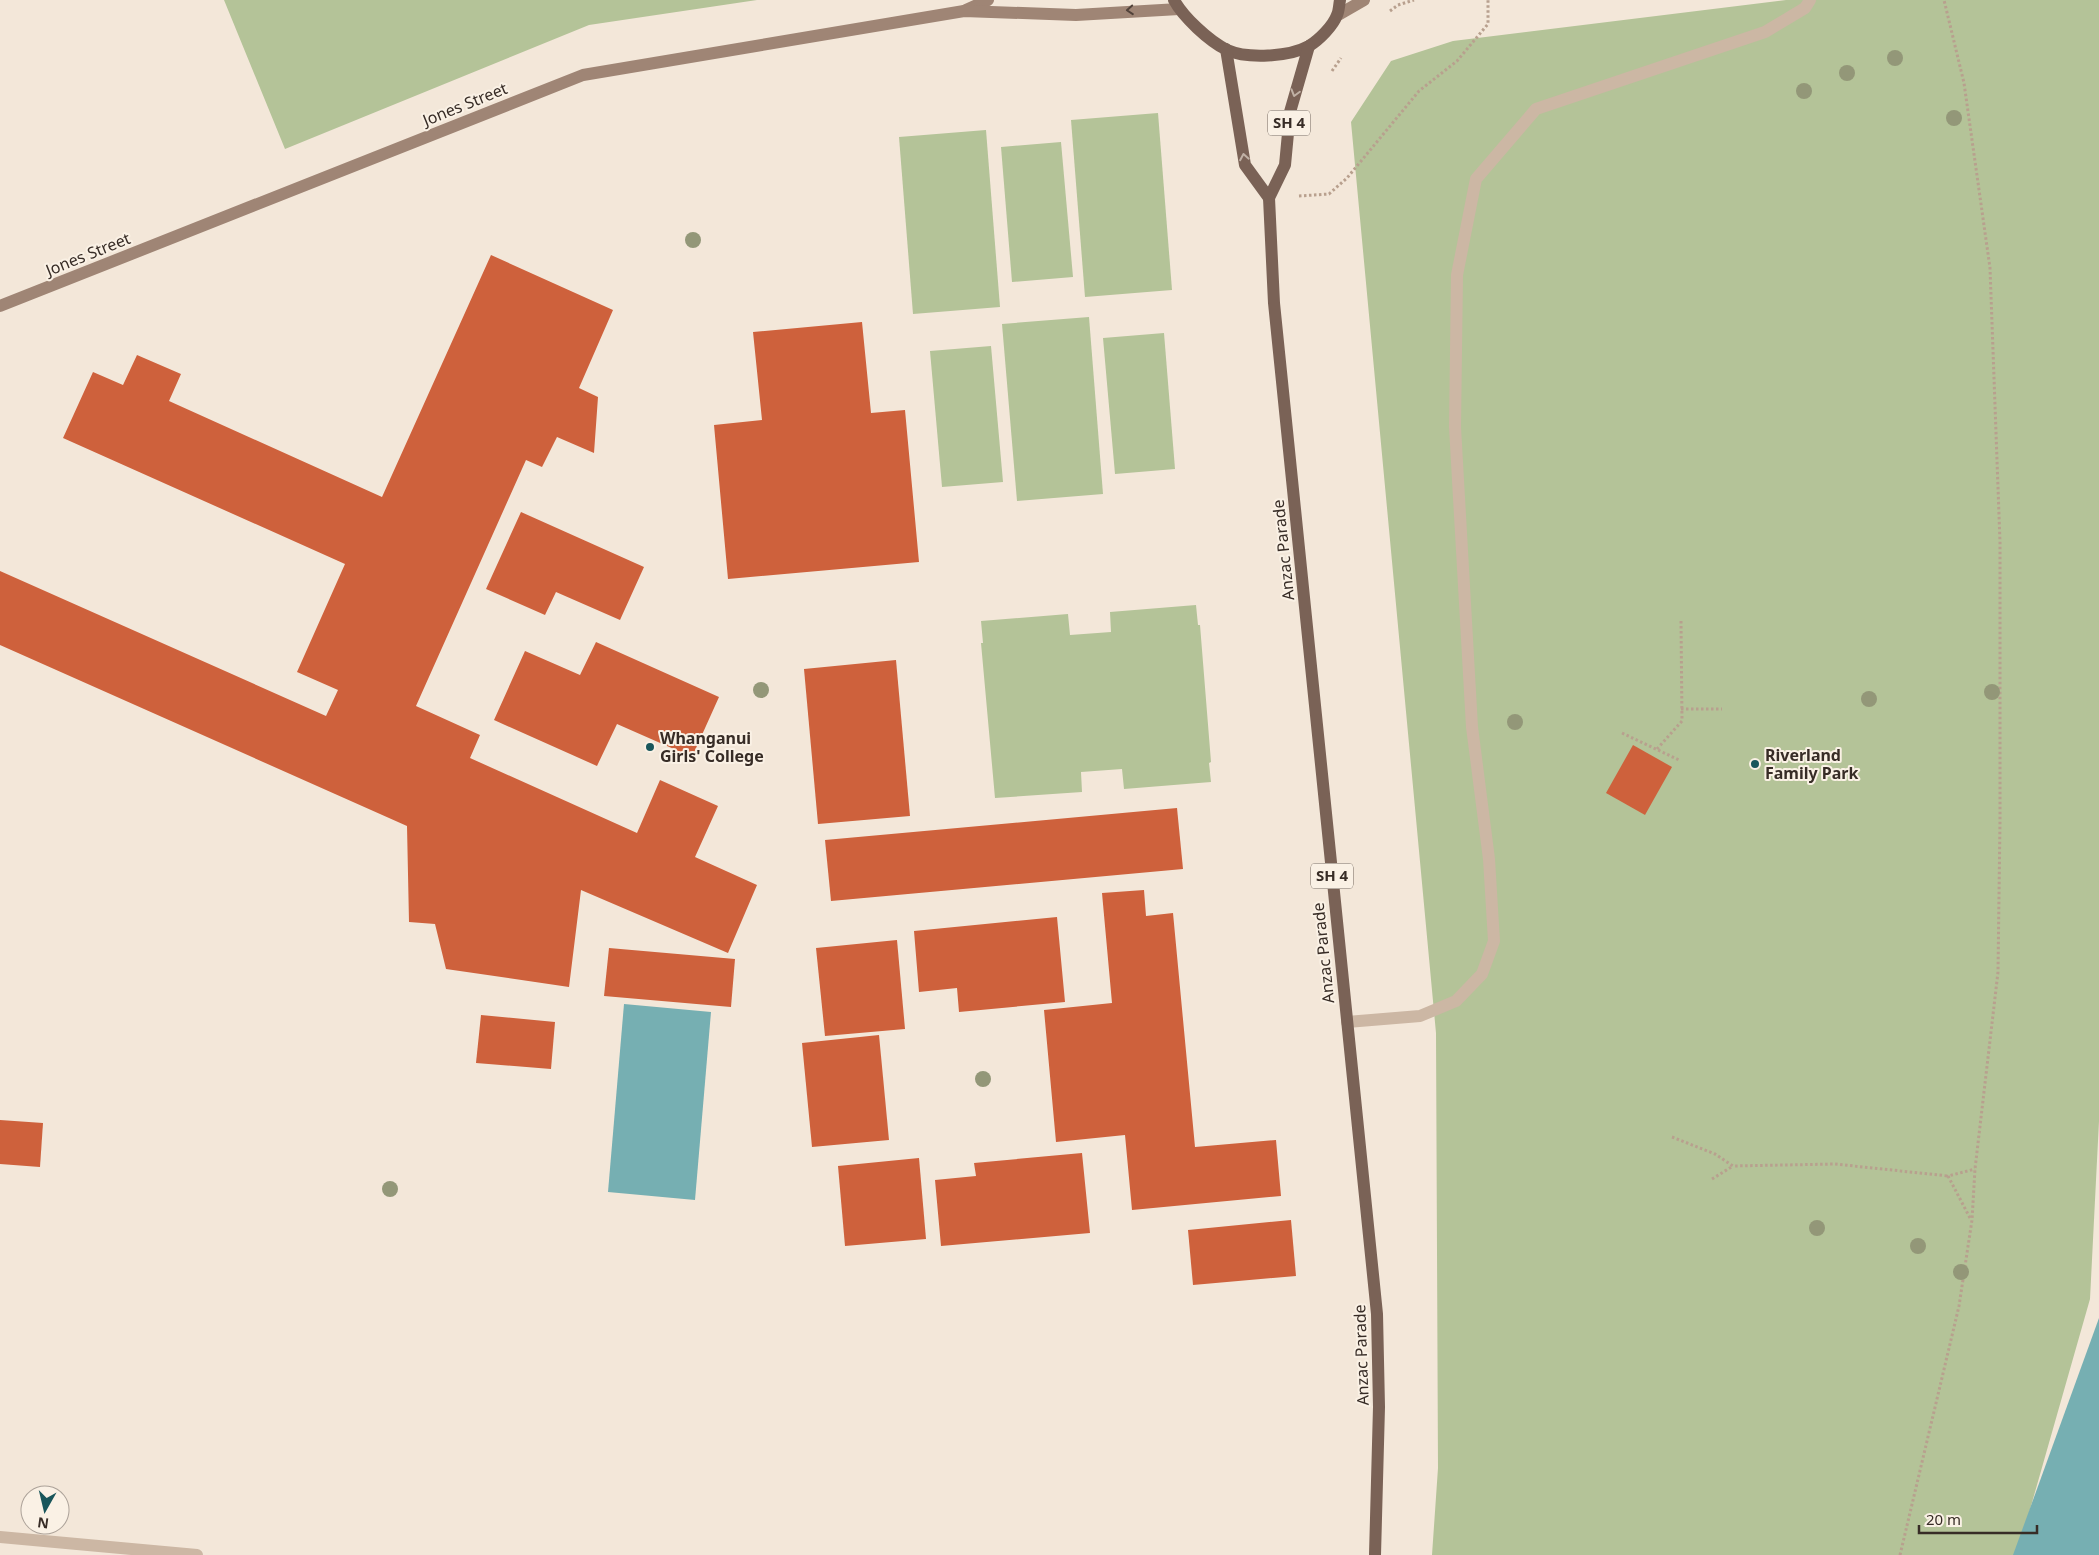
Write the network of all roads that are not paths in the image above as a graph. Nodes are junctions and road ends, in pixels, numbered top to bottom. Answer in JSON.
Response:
{"nodes":[{"id":1,"x":988,"y":0,"type":"edge"},
{"id":2,"x":1340,"y":0,"type":"edge"},
{"id":3,"x":1364,"y":0,"type":"edge"},
{"id":4,"x":1810,"y":0,"type":"edge"},
{"id":5,"x":1177,"y":4,"type":"edge"},
{"id":6,"x":964,"y":11,"type":"junction"},
{"id":7,"x":1338,"y":15,"type":"junction"},
{"id":8,"x":1309,"y":46,"type":"junction"},
{"id":9,"x":1226,"y":50,"type":"junction"},
{"id":10,"x":1269,"y":198,"type":"junction"},
{"id":11,"x":0,"y":306,"type":"edge"},
{"id":12,"x":1347,"y":1022,"type":"junction"},
{"id":13,"x":0,"y":1537,"type":"edge"},
{"id":14,"x":197,"y":1555,"type":"edge"},
{"id":15,"x":1374,"y":1555,"type":"edge"}],
"edges":[{"from":1,"to":6,"type":"main road","name":"Jones Street"},
{"from":2,"to":7,"type":"main road"},
{"from":3,"to":7,"type":"main road"},
{"from":4,"to":12,"type":"street"},
{"from":5,"to":6,"type":"main road","name":"Jones Street","one_way":true},
{"from":5,"to":9,"type":"main road"},
{"from":6,"to":11,"type":"main road","name":"Jones Street"},
{"from":7,"to":8,"type":"main road"},
{"from":8,"to":9,"type":"main road"},
{"from":8,"to":10,"type":"main road","name":"Anzac Parade","number":"SH 4","one_way":true},
{"from":10,"to":9,"type":"main road","one_way":true},
{"from":10,"to":12,"type":"main road","name":"Anzac Parade","number":"SH 4"},
{"from":12,"to":15,"type":"main road","name":"Anzac Parade","number":"SH 4"},
{"from":13,"to":14,"type":"street"}]}
